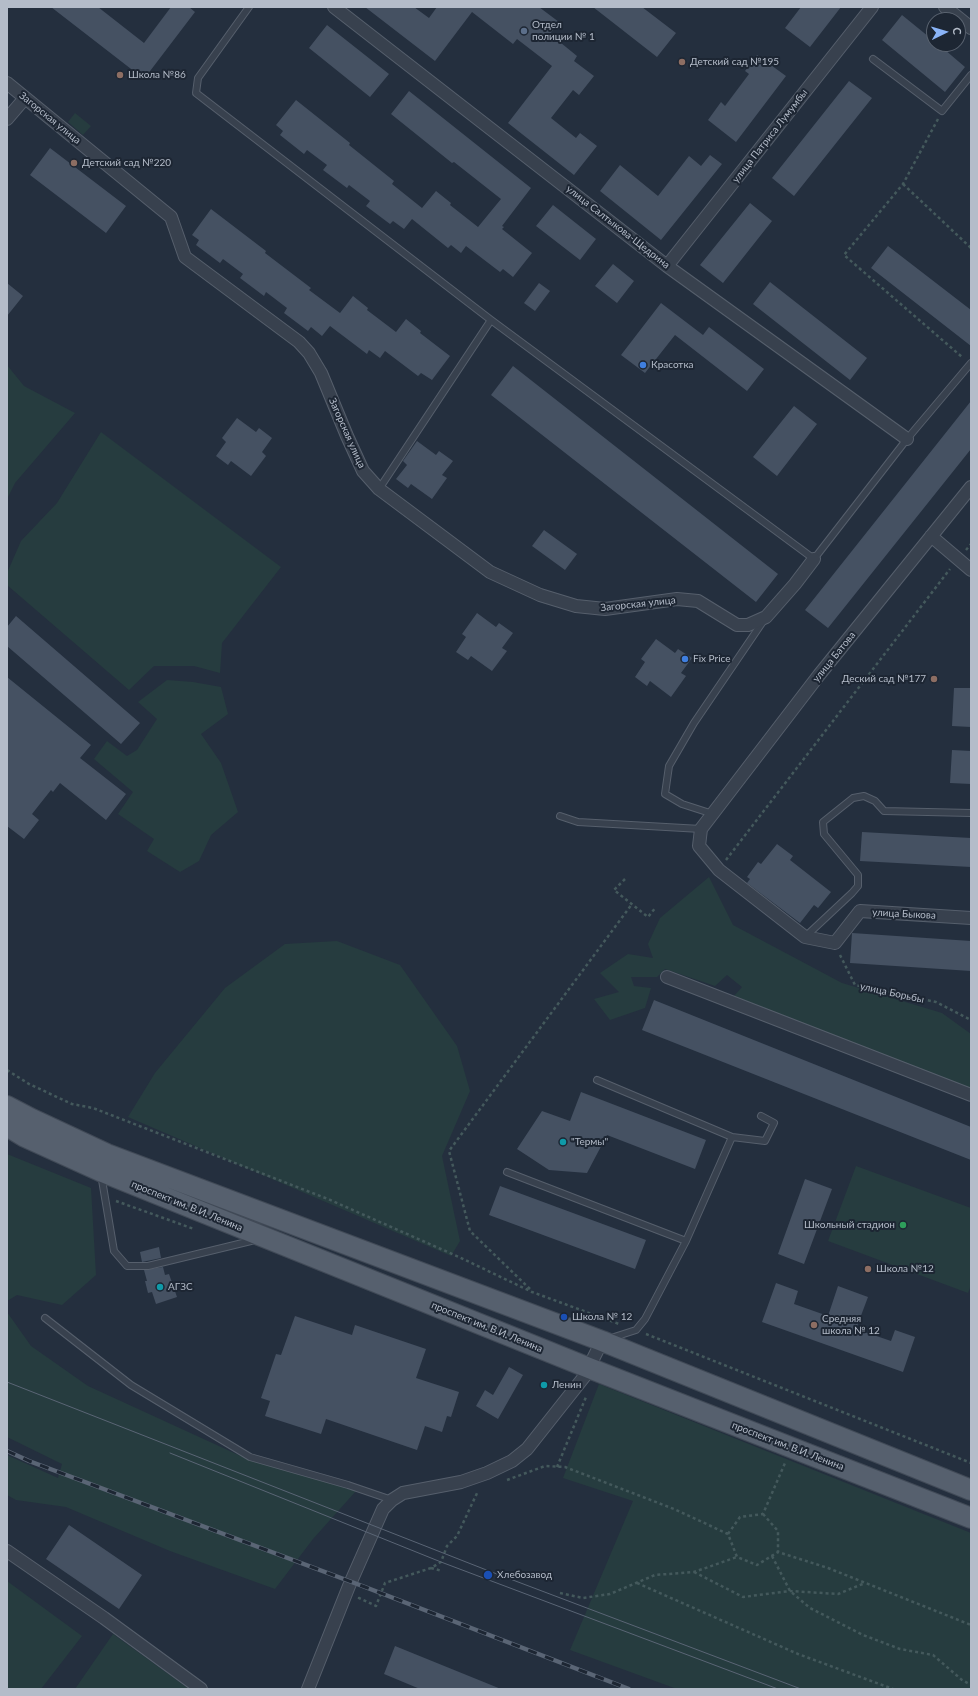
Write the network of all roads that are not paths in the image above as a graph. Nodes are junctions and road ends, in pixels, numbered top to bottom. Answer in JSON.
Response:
{"nodes":[{"id":1,"x":249,"y":7,"type":"edge"},
{"id":2,"x":334,"y":7,"type":"edge"},
{"id":3,"x":872,"y":7,"type":"edge"},
{"id":4,"x":945,"y":7,"type":"edge"},
{"id":5,"x":971,"y":28,"type":"edge"},
{"id":6,"x":873,"y":59,"type":"dead end"},
{"id":7,"x":971,"y":74,"type":"edge"},
{"id":8,"x":7,"y":83,"type":"edge"},
{"id":9,"x":25,"y":98,"type":"junction"},
{"id":10,"x":7,"y":119,"type":"edge"},
{"id":11,"x":668,"y":266,"type":"junction"},
{"id":12,"x":491,"y":320,"type":"junction"},
{"id":13,"x":971,"y":364,"type":"edge"},
{"id":14,"x":907,"y":439,"type":"junction"},
{"id":15,"x":971,"y":487,"type":"edge"},
{"id":16,"x":379,"y":489,"type":"junction"},
{"id":17,"x":931,"y":536,"type":"junction"},
{"id":18,"x":814,"y":559,"type":"junction"},
{"id":19,"x":971,"y":570,"type":"edge"},
{"id":20,"x":766,"y":617,"type":"junction"},
{"id":21,"x":971,"y":813,"type":"edge"},
{"id":22,"x":713,"y":814,"type":"junction"},
{"id":23,"x":560,"y":816,"type":"dead end"},
{"id":24,"x":701,"y":830,"type":"junction"},
{"id":25,"x":971,"y":918,"type":"edge"},
{"id":26,"x":805,"y":937,"type":"junction"},
{"id":27,"x":667,"y":977,"type":"dead end"},
{"id":28,"x":597,"y":1080,"type":"dead end"},
{"id":29,"x":971,"y":1096,"type":"edge"},
{"id":30,"x":7,"y":1106,"type":"edge"},
{"id":31,"x":761,"y":1116,"type":"dead end"},
{"id":32,"x":7,"y":1126,"type":"edge"},
{"id":33,"x":732,"y":1137,"type":"junction"},
{"id":34,"x":100,"y":1171,"type":"junction"},
{"id":35,"x":507,"y":1172,"type":"dead end"},
{"id":36,"x":265,"y":1237,"type":"junction"},
{"id":37,"x":686,"y":1241,"type":"junction"},
{"id":38,"x":45,"y":1318,"type":"dead end"},
{"id":39,"x":602,"y":1341,"type":"junction"},
{"id":40,"x":589,"y":1368,"type":"junction"},
{"id":41,"x":971,"y":1490,"type":"edge"},
{"id":42,"x":392,"y":1500,"type":"junction"},
{"id":43,"x":971,"y":1518,"type":"edge"},
{"id":44,"x":7,"y":1551,"type":"edge"},
{"id":45,"x":201,"y":1689,"type":"edge"},
{"id":46,"x":308,"y":1689,"type":"edge"}],
"edges":[{"from":1,"to":12,"type":"lane"},
{"from":2,"to":11,"type":"street","name":"улица Салтыкова-Щедрина"},
{"from":3,"to":11,"type":"street","name":"улица Патриса Лумумбы"},
{"from":4,"to":5,"type":"street"},
{"from":6,"to":7,"type":"lane"},
{"from":8,"to":9,"type":"street","name":"Загорская улица"},
{"from":9,"to":10,"type":"street"},
{"from":9,"to":16,"type":"street","name":"Загорская улица"},
{"from":11,"to":14,"type":"street","name":"улица Салтыкова-Щедрина"},
{"from":12,"to":16,"type":"lane"},
{"from":12,"to":18,"type":"lane"},
{"from":13,"to":14,"type":"lane"},
{"from":14,"to":18,"type":"lane"},
{"from":15,"to":17,"type":"street","name":"улица Батова"},
{"from":16,"to":20,"type":"street","name":"Загорская улица"},
{"from":17,"to":19,"type":"street"},
{"from":17,"to":22,"type":"street","name":"улица Батова"},
{"from":18,"to":20,"type":"street","name":"Загорская улица"},
{"from":20,"to":22,"type":"lane"},
{"from":21,"to":26,"type":"lane"},
{"from":22,"to":24,"type":"street","name":"улица Батова"},
{"from":23,"to":24,"type":"lane"},
{"from":24,"to":26,"type":"street"},
{"from":25,"to":26,"type":"street","name":"улица Быкова"},
{"from":27,"to":29,"type":"street"},
{"from":28,"to":33,"type":"lane"},
{"from":30,"to":39,"type":"main road","name":"проспект им. В.И. Ленина"},
{"from":31,"to":33,"type":"lane"},
{"from":32,"to":34,"type":"main road","name":"проспект им. В.И. Ленина"},
{"from":33,"to":37,"type":"lane"},
{"from":34,"to":36,"type":"main road","name":"проспект им. В.И. Ленина"},
{"from":34,"to":36,"type":"lane"},
{"from":35,"to":37,"type":"lane"},
{"from":36,"to":40,"type":"main road","name":"проспект им. В.И. Ленина"},
{"from":37,"to":39,"type":"lane"},
{"from":38,"to":42,"type":"lane"},
{"from":39,"to":40,"type":"street"},
{"from":39,"to":41,"type":"main road","name":"проспект им. В.И. Ленина"},
{"from":40,"to":42,"type":"street"},
{"from":40,"to":43,"type":"main road","name":"проспект им. В.И. Ленина"},
{"from":42,"to":46,"type":"street"},
{"from":44,"to":45,"type":"street"}]}
